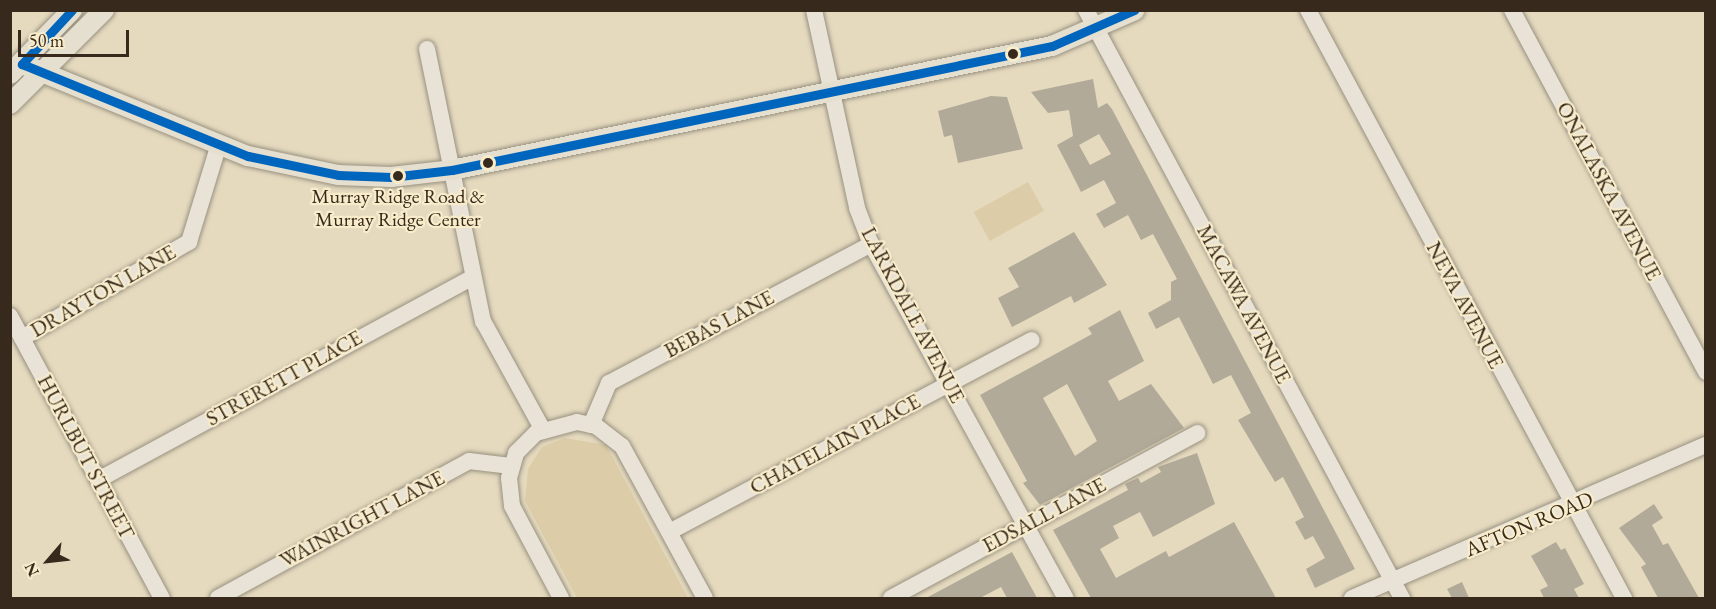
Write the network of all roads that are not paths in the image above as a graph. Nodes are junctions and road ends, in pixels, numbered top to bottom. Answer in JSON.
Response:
{"nodes":[{"id":1,"x":72,"y":10,"type":"edge"},
{"id":2,"x":104,"y":10,"type":"edge"},
{"id":3,"x":814,"y":10,"type":"edge"},
{"id":4,"x":1086,"y":10,"type":"edge"},
{"id":5,"x":1135,"y":10,"type":"edge"},
{"id":6,"x":1308,"y":10,"type":"edge"},
{"id":7,"x":1512,"y":10,"type":"edge"},
{"id":8,"x":1097,"y":30,"type":"junction"},
{"id":9,"x":427,"y":49,"type":"dead end"},
{"id":10,"x":14,"y":66,"type":"edge"},
{"id":11,"x":44,"y":75,"type":"junction"},
{"id":12,"x":832,"y":92,"type":"junction"},
{"id":13,"x":10,"y":104,"type":"edge"},
{"id":14,"x":219,"y":144,"type":"junction"},
{"id":15,"x":452,"y":170,"type":"junction"},
{"id":16,"x":871,"y":244,"type":"junction"},
{"id":17,"x":471,"y":278,"type":"junction"},
{"id":18,"x":10,"y":316,"type":"edge"},
{"id":19,"x":22,"y":338,"type":"junction"},
{"id":20,"x":1032,"y":340,"type":"dead end"},
{"id":21,"x":1706,"y":372,"type":"edge"},
{"id":22,"x":949,"y":382,"type":"junction"},
{"id":23,"x":591,"y":425,"type":"junction"},
{"id":24,"x":543,"y":430,"type":"junction"},
{"id":25,"x":1197,"y":433,"type":"dead end"},
{"id":26,"x":1706,"y":446,"type":"edge"},
{"id":27,"x":511,"y":466,"type":"junction"},
{"id":28,"x":98,"y":480,"type":"junction"},
{"id":29,"x":1573,"y":504,"type":"junction"},
{"id":30,"x":1026,"y":524,"type":"junction"},
{"id":31,"x":671,"y":531,"type":"junction"},
{"id":32,"x":1393,"y":583,"type":"junction"},
{"id":33,"x":556,"y":597,"type":"edge"},
{"id":34,"x":162,"y":598,"type":"edge"},
{"id":35,"x":218,"y":598,"type":"edge"},
{"id":36,"x":705,"y":598,"type":"edge"},
{"id":37,"x":891,"y":598,"type":"edge"},
{"id":38,"x":1066,"y":598,"type":"edge"},
{"id":39,"x":1352,"y":598,"type":"edge"},
{"id":40,"x":1402,"y":598,"type":"edge"},
{"id":41,"x":1624,"y":598,"type":"edge"}],
"edges":[{"from":1,"to":10,"type":"main road"},
{"from":2,"to":11,"type":"main road"},
{"from":3,"to":12,"type":"street","name":"LARKDALE AVENUE"},
{"from":4,"to":8,"type":"street","name":"MACAWA AVENUE"},
{"from":5,"to":8,"type":"main road"},
{"from":6,"to":29,"type":"street","name":"NEVA AVENUE"},
{"from":7,"to":21,"type":"street","name":"ONALASKA AVENUE"},
{"from":8,"to":12,"type":"main road"},
{"from":8,"to":32,"type":"street","name":"MACAWA AVENUE"},
{"from":9,"to":15,"type":"street"},
{"from":10,"to":11,"type":"main road"},
{"from":11,"to":13,"type":"main road"},
{"from":11,"to":14,"type":"main road"},
{"from":12,"to":15,"type":"main road"},
{"from":12,"to":16,"type":"street","name":"LARKDALE AVENUE"},
{"from":14,"to":15,"type":"main road"},
{"from":14,"to":19,"type":"street","name":"DRAYTON LANE"},
{"from":15,"to":17,"type":"street"},
{"from":16,"to":22,"type":"street","name":"LARKDALE AVENUE"},
{"from":16,"to":23,"type":"street","name":"BEBAS LANE"},
{"from":17,"to":24,"type":"street"},
{"from":17,"to":28,"type":"street","name":"STRERETT PLACE"},
{"from":18,"to":19,"type":"street","name":"HURLBUT STREET"},
{"from":19,"to":28,"type":"street","name":"HURLBUT STREET"},
{"from":20,"to":22,"type":"street","name":"CHATELAIN PLACE"},
{"from":22,"to":30,"type":"street","name":"LARKDALE AVENUE"},
{"from":22,"to":31,"type":"street","name":"CHATELAIN PLACE"},
{"from":23,"to":24,"type":"street"},
{"from":23,"to":31,"type":"street"},
{"from":24,"to":27,"type":"street"},
{"from":25,"to":30,"type":"street","name":"EDSALL LANE"},
{"from":26,"to":29,"type":"street","name":"AFTON ROAD"},
{"from":27,"to":33,"type":"street"},
{"from":27,"to":35,"type":"street","name":"WAINRIGHT LANE"},
{"from":28,"to":34,"type":"street","name":"HURLBUT STREET"},
{"from":29,"to":32,"type":"street","name":"AFTON ROAD"},
{"from":29,"to":41,"type":"street","name":"NEVA AVENUE"},
{"from":30,"to":37,"type":"street","name":"EDSALL LANE"},
{"from":30,"to":38,"type":"street","name":"LARKDALE AVENUE"},
{"from":31,"to":36,"type":"street"},
{"from":32,"to":39,"type":"street","name":"AFTON ROAD"},
{"from":32,"to":40,"type":"street","name":"MACAWA AVENUE"}]}
